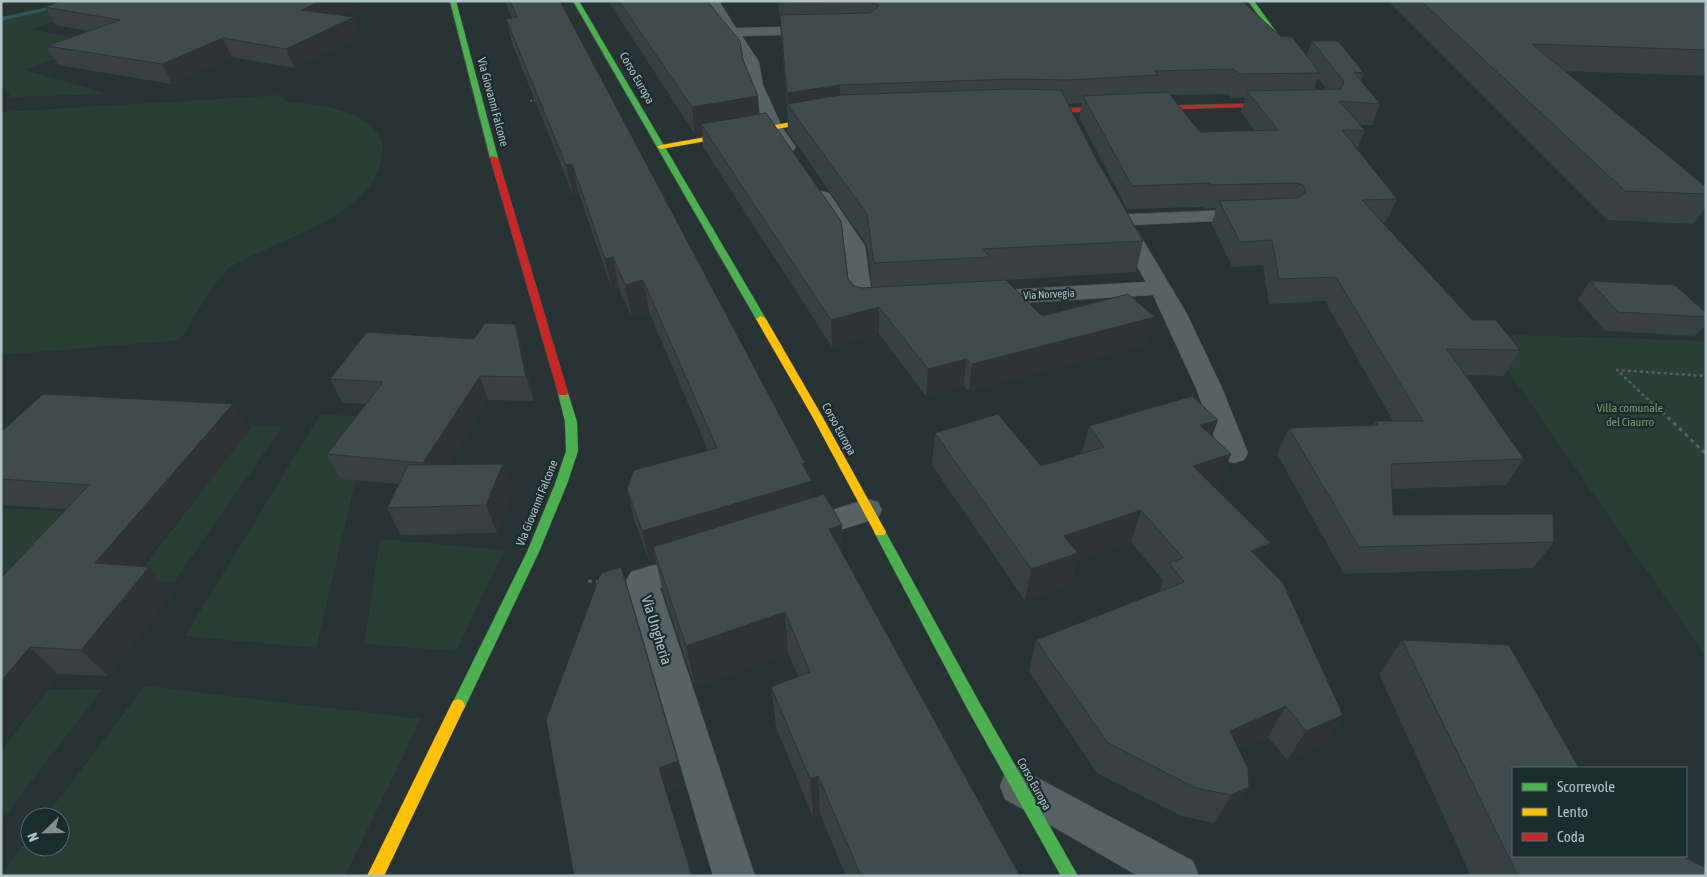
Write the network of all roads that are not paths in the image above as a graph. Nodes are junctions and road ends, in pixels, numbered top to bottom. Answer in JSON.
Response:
{"nodes":[{"id":1,"x":453,"y":1,"type":"edge"},
{"id":2,"x":576,"y":1,"type":"edge"},
{"id":3,"x":712,"y":1,"type":"edge"},
{"id":4,"x":1251,"y":1,"type":"edge"},
{"id":5,"x":831,"y":30,"type":"edge"},
{"id":6,"x":734,"y":32,"type":"junction"},
{"id":7,"x":1299,"y":66,"type":"edge"},
{"id":8,"x":1290,"y":104,"type":"edge"},
{"id":9,"x":1027,"y":110,"type":"edge"},
{"id":10,"x":840,"y":116,"type":"edge"},
{"id":11,"x":773,"y":127,"type":"junction"},
{"id":12,"x":661,"y":148,"type":"junction"},
{"id":13,"x":796,"y":159,"type":"edge"},
{"id":14,"x":812,"y":182,"type":"edge"},
{"id":15,"x":1267,"y":215,"type":"edge"},
{"id":16,"x":1162,"y":288,"type":"junction"},
{"id":17,"x":968,"y":299,"type":"edge"},
{"id":18,"x":901,"y":303,"type":"edge"},
{"id":19,"x":1234,"y":453,"type":"dead end"},
{"id":20,"x":868,"y":510,"type":"junction"},
{"id":21,"x":774,"y":540,"type":"edge"},
{"id":22,"x":727,"y":554,"type":"edge"},
{"id":23,"x":1019,"y":786,"type":"junction"},
{"id":24,"x":375,"y":876,"type":"edge"},
{"id":25,"x":734,"y":876,"type":"edge"},
{"id":26,"x":1070,"y":876,"type":"edge"},
{"id":27,"x":1178,"y":876,"type":"edge"}],
"edges":[{"from":1,"to":24,"type":"main road","name":"Via Giovanni Falcone"},
{"from":2,"to":12,"type":"main road","name":"Corso Europa"},
{"from":3,"to":6,"type":"street"},
{"from":4,"to":7,"type":"main road"},
{"from":5,"to":6,"type":"street"},
{"from":6,"to":11,"type":"street"},
{"from":8,"to":9,"type":"main road"},
{"from":10,"to":11,"type":"main road"},
{"from":11,"to":12,"type":"main road"},
{"from":11,"to":13,"type":"street"},
{"from":12,"to":20,"type":"main road","name":"Corso Europa"},
{"from":14,"to":18,"type":"street"},
{"from":15,"to":16,"type":"street"},
{"from":16,"to":17,"type":"street","name":"Via Norvegia"},
{"from":16,"to":19,"type":"street"},
{"from":20,"to":21,"type":"street"},
{"from":20,"to":23,"type":"main road","name":"Corso Europa"},
{"from":22,"to":25,"type":"street","name":"Via Ungheria"},
{"from":23,"to":26,"type":"main road","name":"Corso Europa"},
{"from":23,"to":27,"type":"street"}]}
